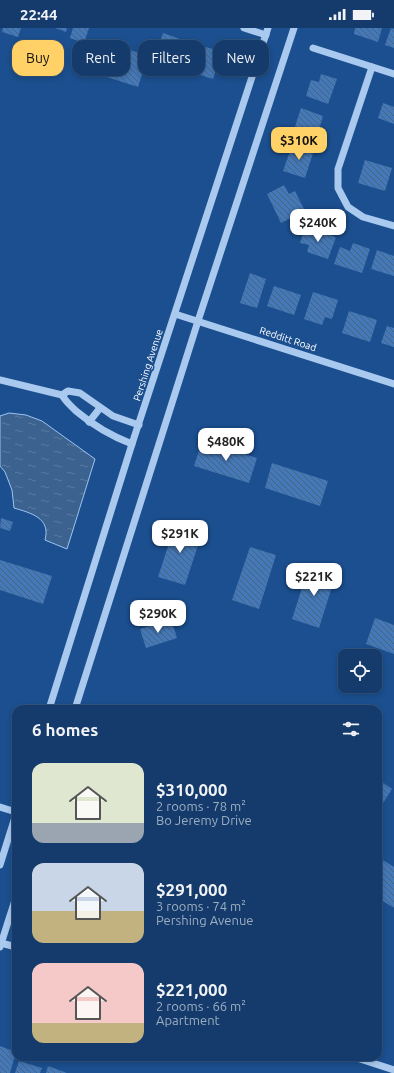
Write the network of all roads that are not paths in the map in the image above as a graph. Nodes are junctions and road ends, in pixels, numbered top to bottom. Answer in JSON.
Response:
{"nodes":[{"id":1,"x":244,"y":28,"type":"edge"},
{"id":2,"x":294,"y":28,"type":"edge"},
{"id":3,"x":267,"y":32,"type":"edge"},
{"id":4,"x":313,"y":48,"type":"dead end"},
{"id":5,"x":372,"y":67,"type":"junction"},
{"id":6,"x":394,"y":74,"type":"edge"},
{"id":7,"x":394,"y":226,"type":"edge"},
{"id":8,"x":175,"y":314,"type":"junction"},
{"id":9,"x":198,"y":321,"type":"junction"},
{"id":10,"x":0,"y":380,"type":"edge"},
{"id":11,"x":394,"y":384,"type":"edge"},
{"id":12,"x":62,"y":395,"type":"junction"},
{"id":13,"x":100,"y":408,"type":"junction"},
{"id":14,"x":89,"y":422,"type":"junction"},
{"id":15,"x":139,"y":425,"type":"junction"},
{"id":16,"x":132,"y":444,"type":"junction"},
{"id":17,"x":50,"y":705,"type":"edge"},
{"id":18,"x":76,"y":705,"type":"edge"},
{"id":19,"x":0,"y":807,"type":"edge"},
{"id":20,"x":12,"y":812,"type":"edge"},
{"id":21,"x":12,"y":826,"type":"edge"},
{"id":22,"x":0,"y":865,"type":"edge"},
{"id":23,"x":12,"y":910,"type":"edge"},
{"id":24,"x":1,"y":945,"type":"edge"},
{"id":25,"x":12,"y":947,"type":"edge"},
{"id":26,"x":366,"y":1061,"type":"edge"},
{"id":27,"x":394,"y":1070,"type":"edge"}],
"edges":[{"from":1,"to":3,"type":"street"},
{"from":2,"to":9,"type":"street"},
{"from":3,"to":8,"type":"street","name":"Pershing Avenue"},
{"from":4,"to":5,"type":"street"},
{"from":5,"to":6,"type":"street"},
{"from":5,"to":7,"type":"street"},
{"from":8,"to":9,"type":"street","name":"Redditt Road"},
{"from":8,"to":15,"type":"street","name":"Pershing Avenue"},
{"from":9,"to":11,"type":"street","name":"Redditt Road"},
{"from":9,"to":18,"type":"street"},
{"from":10,"to":12,"type":"street"},
{"from":12,"to":13,"type":"street"},
{"from":12,"to":14,"type":"street"},
{"from":13,"to":14,"type":"street"},
{"from":13,"to":15,"type":"street"},
{"from":14,"to":16,"type":"street"},
{"from":15,"to":16,"type":"street","name":"Pershing Avenue"},
{"from":16,"to":17,"type":"street","name":"Pershing Avenue"},
{"from":19,"to":20,"type":"street"},
{"from":21,"to":22,"type":"street"},
{"from":23,"to":24,"type":"street"},
{"from":24,"to":25,"type":"street"},
{"from":26,"to":27,"type":"street"}]}
